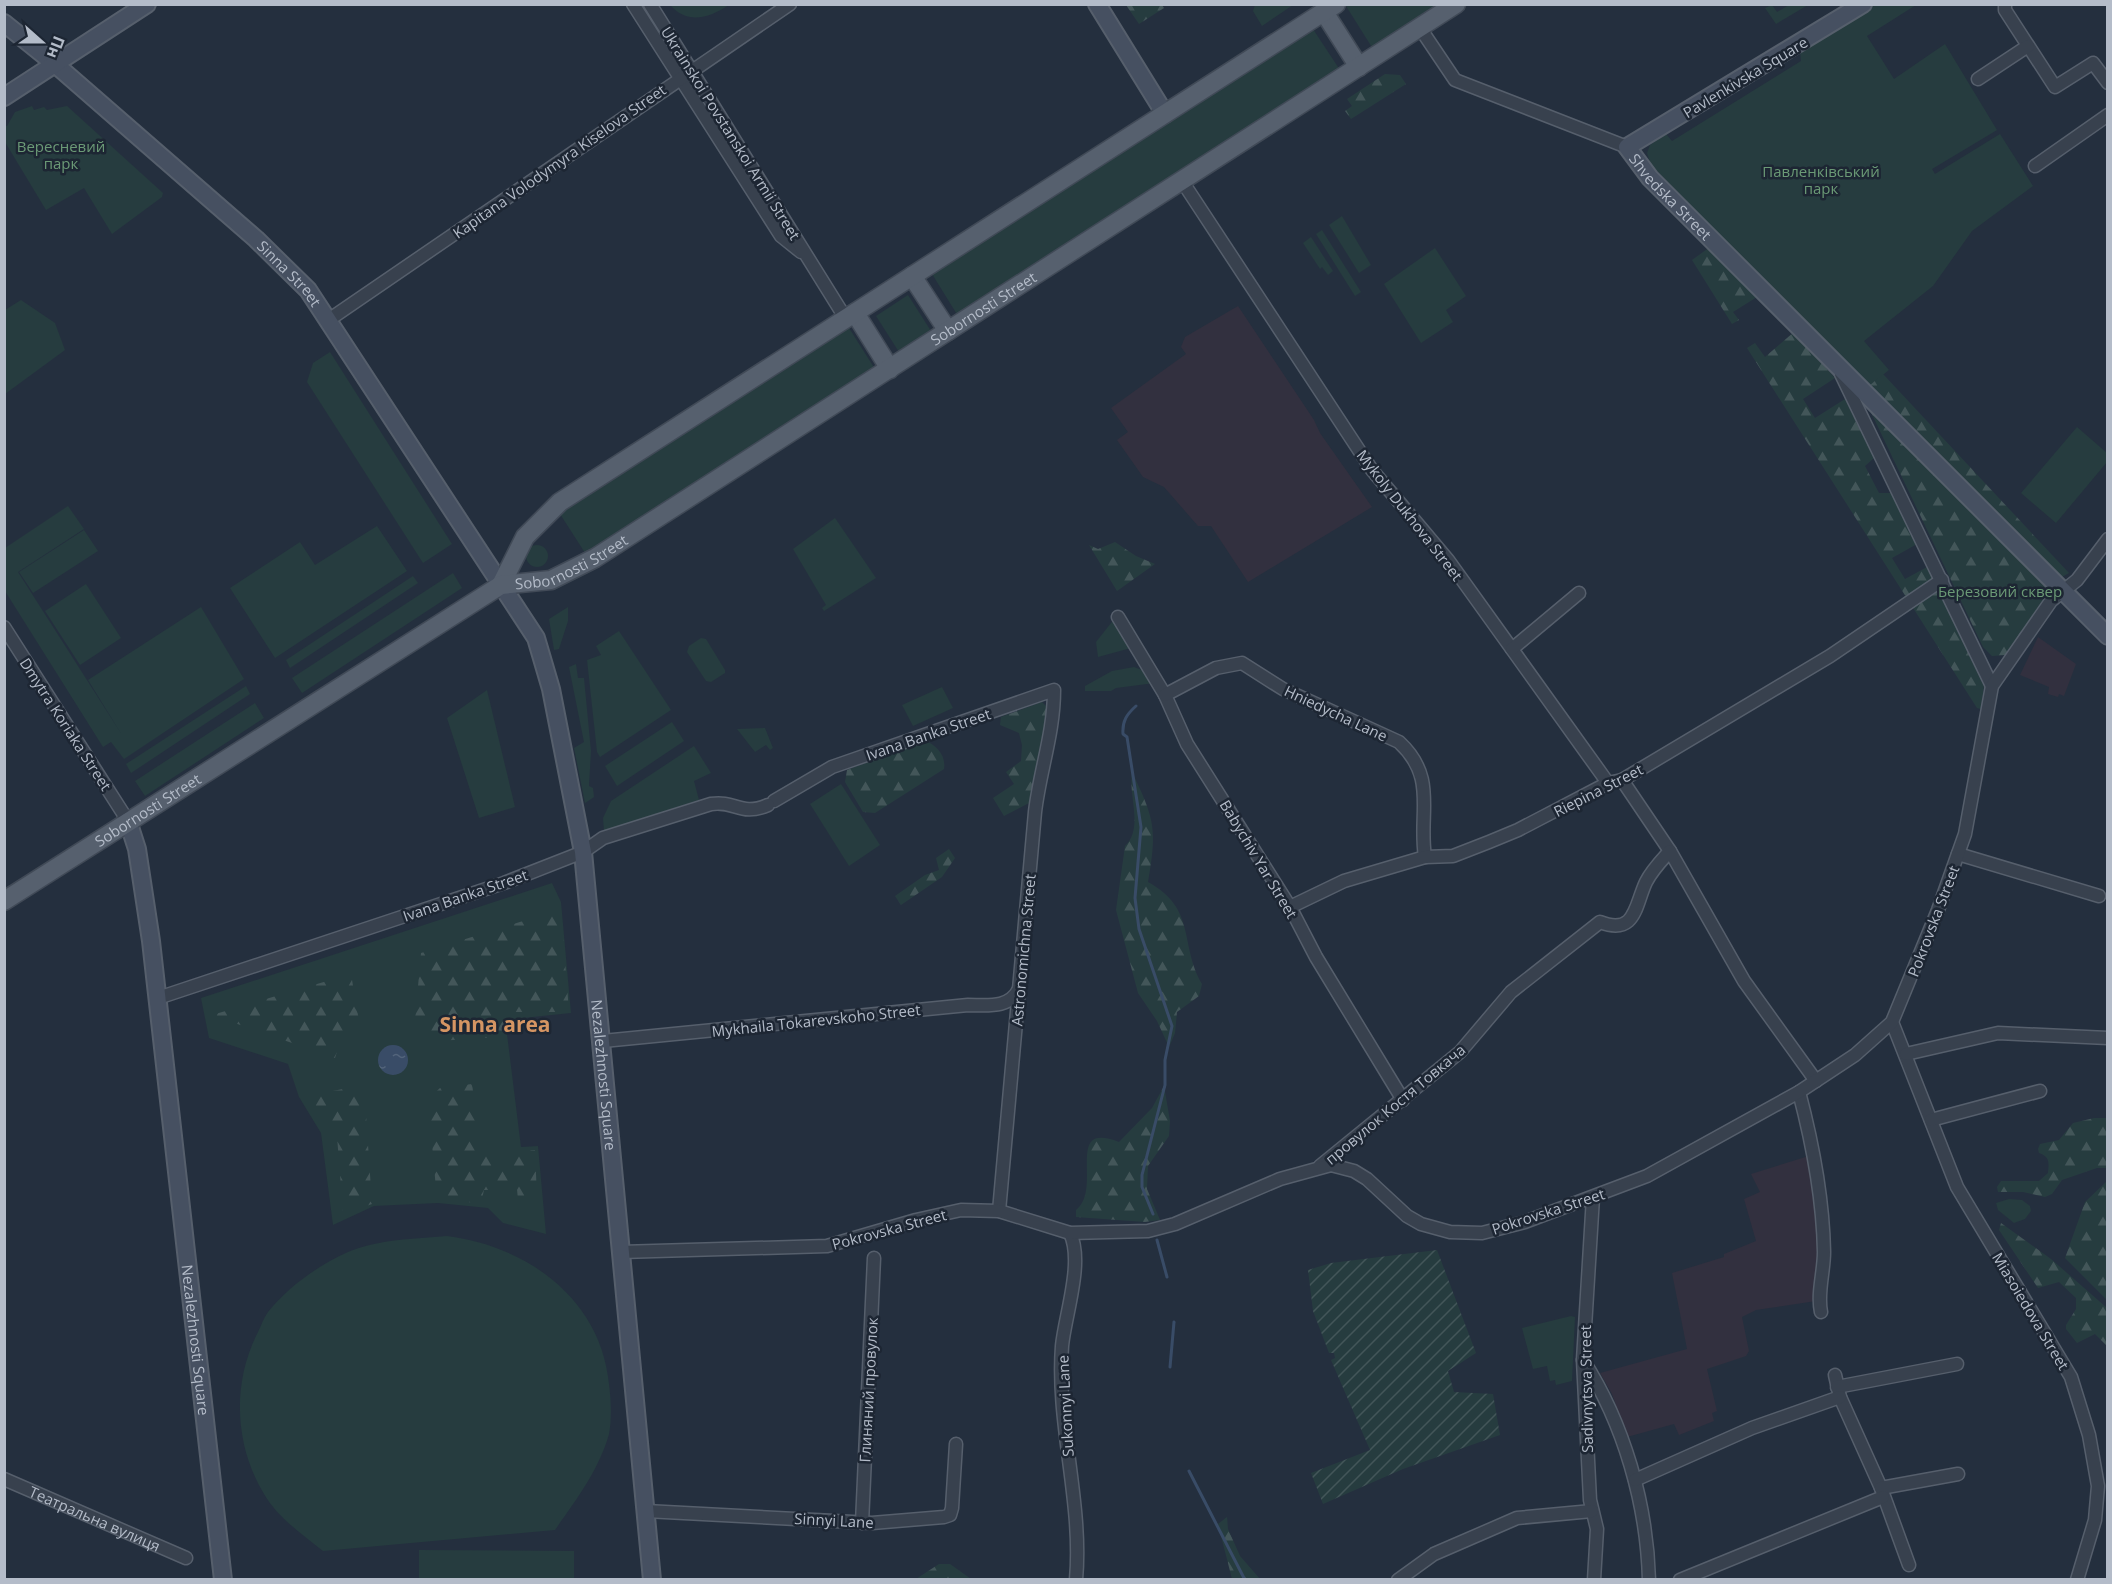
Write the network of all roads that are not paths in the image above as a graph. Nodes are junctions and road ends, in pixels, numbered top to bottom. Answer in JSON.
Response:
{"nodes":[{"id":1,"x":147,"y":4,"type":"edge"},
{"id":2,"x":633,"y":4,"type":"edge"},
{"id":3,"x":650,"y":4,"type":"edge"},
{"id":4,"x":790,"y":4,"type":"edge"},
{"id":5,"x":1096,"y":4,"type":"edge"},
{"id":6,"x":1456,"y":4,"type":"edge"},
{"id":7,"x":1863,"y":4,"type":"edge"},
{"id":8,"x":2005,"y":4,"type":"edge"},
{"id":9,"x":1327,"y":7,"type":"edge"},
{"id":10,"x":4,"y":23,"type":"edge"},
{"id":11,"x":1420,"y":28,"type":"junction"},
{"id":12,"x":2028,"y":46,"type":"junction"},
{"id":13,"x":55,"y":64,"type":"junction"},
{"id":14,"x":1359,"y":67,"type":"junction"},
{"id":15,"x":692,"y":69,"type":"junction"},
{"id":16,"x":680,"y":78,"type":"junction"},
{"id":17,"x":1978,"y":79,"type":"dead end"},
{"id":18,"x":2108,"y":82,"type":"edge"},
{"id":19,"x":4,"y":97,"type":"edge"},
{"id":20,"x":1165,"y":114,"type":"junction"},
{"id":21,"x":2108,"y":115,"type":"edge"},
{"id":22,"x":1627,"y":147,"type":"junction"},
{"id":23,"x":2035,"y":166,"type":"dead end"},
{"id":24,"x":1182,"y":181,"type":"junction"},
{"id":25,"x":811,"y":261,"type":"junction"},
{"id":26,"x":912,"y":276,"type":"junction"},
{"id":27,"x":850,"y":316,"type":"junction"},
{"id":28,"x":330,"y":319,"type":"junction"},
{"id":29,"x":948,"y":332,"type":"junction"},
{"id":30,"x":1838,"y":368,"type":"junction"},
{"id":31,"x":890,"y":369,"type":"junction"},
{"id":32,"x":2108,"y":538,"type":"edge"},
{"id":33,"x":1942,"y":580,"type":"junction"},
{"id":34,"x":501,"y":585,"type":"junction"},
{"id":35,"x":2061,"y":591,"type":"junction"},
{"id":36,"x":1579,"y":593,"type":"dead end"},
{"id":37,"x":1118,"y":617,"type":"dead end"},
{"id":38,"x":4,"y":627,"type":"edge"},
{"id":39,"x":2108,"y":636,"type":"edge"},
{"id":40,"x":1512,"y":650,"type":"junction"},
{"id":41,"x":1992,"y":686,"type":"junction"},
{"id":42,"x":1054,"y":690,"type":"joint"},
{"id":43,"x":1165,"y":695,"type":"junction"},
{"id":44,"x":1622,"y":780,"type":"junction"},
{"id":45,"x":1608,"y":783,"type":"junction"},
{"id":46,"x":128,"y":820,"type":"junction"},
{"id":47,"x":1670,"y":851,"type":"junction"},
{"id":48,"x":583,"y":852,"type":"junction"},
{"id":49,"x":1958,"y":854,"type":"junction"},
{"id":50,"x":1425,"y":857,"type":"junction"},
{"id":51,"x":2099,"y":896,"type":"dead end"},
{"id":52,"x":4,"y":901,"type":"edge"},
{"id":53,"x":1290,"y":907,"type":"junction"},
{"id":54,"x":1021,"y":985,"type":"junction"},
{"id":55,"x":158,"y":998,"type":"junction"},
{"id":56,"x":1001,"y":1005,"type":"junction"},
{"id":57,"x":1892,"y":1022,"type":"junction"},
{"id":58,"x":1015,"y":1034,"type":"junction"},
{"id":59,"x":2108,"y":1038,"type":"edge"},
{"id":60,"x":603,"y":1041,"type":"junction"},
{"id":61,"x":1906,"y":1054,"type":"junction"},
{"id":62,"x":1816,"y":1081,"type":"junction"},
{"id":63,"x":2040,"y":1090,"type":"dead end"},
{"id":64,"x":1799,"y":1092,"type":"junction"},
{"id":65,"x":1403,"y":1100,"type":"junction"},
{"id":66,"x":1930,"y":1120,"type":"junction"},
{"id":67,"x":1319,"y":1167,"type":"junction"},
{"id":68,"x":1593,"y":1197,"type":"junction"},
{"id":69,"x":999,"y":1211,"type":"junction"},
{"id":70,"x":1070,"y":1233,"type":"junction"},
{"id":71,"x":621,"y":1252,"type":"junction"},
{"id":72,"x":874,"y":1258,"type":"dead end"},
{"id":73,"x":1821,"y":1312,"type":"dead end"},
{"id":74,"x":1582,"y":1360,"type":"junction"},
{"id":75,"x":1957,"y":1364,"type":"dead end"},
{"id":76,"x":1837,"y":1386,"type":"junction"},
{"id":77,"x":956,"y":1444,"type":"dead end"},
{"id":78,"x":1958,"y":1474,"type":"dead end"},
{"id":79,"x":4,"y":1479,"type":"edge"},
{"id":80,"x":1635,"y":1480,"type":"junction"},
{"id":81,"x":1882,"y":1493,"type":"junction"},
{"id":82,"x":646,"y":1510,"type":"junction"},
{"id":83,"x":1592,"y":1510,"type":"junction"},
{"id":84,"x":862,"y":1522,"type":"junction"},
{"id":85,"x":186,"y":1558,"type":"dead end"},
{"id":86,"x":1909,"y":1565,"type":"dead end"},
{"id":87,"x":227,"y":1578,"type":"edge"},
{"id":88,"x":652,"y":1580,"type":"edge"},
{"id":89,"x":1076,"y":1580,"type":"edge"},
{"id":90,"x":1398,"y":1580,"type":"edge"},
{"id":91,"x":1594,"y":1580,"type":"edge"},
{"id":92,"x":1649,"y":1580,"type":"edge"},
{"id":93,"x":1680,"y":1580,"type":"edge"},
{"id":94,"x":2077,"y":1580,"type":"edge"}],
"edges":[{"from":1,"to":13,"type":"street"},
{"from":2,"to":16,"type":"street","name":"Ukrainskoi Povstanskoi Armii Street"},
{"from":3,"to":15,"type":"street","name":"Ukrainskoi Povstanskoi Armii Street"},
{"from":4,"to":15,"type":"street","name":"Kapitana Volodymyra Kiselova Street"},
{"from":5,"to":20,"type":"street"},
{"from":6,"to":11,"type":"main road","name":"Sobornosti Street"},
{"from":7,"to":22,"type":"street","name":"Pavlenkivska Square"},
{"from":8,"to":12,"type":"street"},
{"from":9,"to":14,"type":"main road"},
{"from":9,"to":20,"type":"main road","name":"Sobornosti Street"},
{"from":10,"to":13,"type":"street","name":"Sinna Street"},
{"from":11,"to":14,"type":"main road","name":"Sobornosti Street"},
{"from":11,"to":22,"type":"street","name":"Shvedska Street"},
{"from":12,"to":17,"type":"street"},
{"from":12,"to":18,"type":"street"},
{"from":13,"to":19,"type":"street"},
{"from":13,"to":28,"type":"street","name":"Sinna Street"},
{"from":14,"to":24,"type":"main road","name":"Sobornosti Street"},
{"from":15,"to":16,"type":"street","name":"Kapitana Volodymyra Kiselova Street"},
{"from":15,"to":25,"type":"street","name":"Ukrainskoi Povstanskoi Armii Street"},
{"from":16,"to":25,"type":"street","name":"Ukrainskoi Povstanskoi Armii Street"},
{"from":16,"to":28,"type":"street","name":"Kapitana Volodymyra Kiselova Street"},
{"from":20,"to":26,"type":"main road","name":"Sobornosti Street"},
{"from":21,"to":23,"type":"street"},
{"from":22,"to":30,"type":"street","name":"Shvedska Street"},
{"from":24,"to":29,"type":"main road","name":"Sobornosti Street"},
{"from":24,"to":40,"type":"street","name":"Mykoly Dukhova Street"},
{"from":25,"to":27,"type":"street","name":"Ukrainskoi Povstanskoi Armii Street"},
{"from":26,"to":27,"type":"main road","name":"Sobornosti Street"},
{"from":26,"to":29,"type":"main road"},
{"from":27,"to":31,"type":"main road"},
{"from":27,"to":34,"type":"main road","name":"Sobornosti Street"},
{"from":28,"to":34,"type":"street","name":"Sinna Street"},
{"from":29,"to":31,"type":"main road","name":"Sobornosti Street"},
{"from":30,"to":33,"type":"street","name":"Shvedska Street"},
{"from":30,"to":35,"type":"street","name":"Shvedska Street"},
{"from":31,"to":34,"type":"main road","name":"Sobornosti Street"},
{"from":32,"to":35,"type":"street"},
{"from":33,"to":41,"type":"street","name":"Shvedska Street"},
{"from":33,"to":44,"type":"street","name":"Riepina Street"},
{"from":34,"to":46,"type":"main road","name":"Sobornosti Street"},
{"from":34,"to":48,"type":"street","name":"Nezalezhnosti Square"},
{"from":35,"to":39,"type":"street","name":"Shvedska Street"},
{"from":35,"to":41,"type":"street","name":"Pokrovska Street"},
{"from":36,"to":40,"type":"street"},
{"from":37,"to":43,"type":"street","name":"Babychiv Yar Street"},
{"from":38,"to":46,"type":"street","name":"Dmytra Koriaka Street"},
{"from":40,"to":45,"type":"street","name":"Mykoly Dukhova Street"},
{"from":41,"to":49,"type":"street","name":"Pokrovska Street"},
{"from":42,"to":48,"type":"street","name":"Ivana Banka Street"},
{"from":42,"to":54,"type":"street","name":"Astronomichna Street"},
{"from":43,"to":50,"type":"street","name":"Hniedycha Lane"},
{"from":43,"to":53,"type":"street","name":"Babychiv Yar Street"},
{"from":44,"to":45,"type":"street","name":"Riepina Street"},
{"from":44,"to":47,"type":"street"},
{"from":45,"to":50,"type":"street","name":"Riepina Street"},
{"from":46,"to":52,"type":"main road","name":"Sobornosti Street"},
{"from":46,"to":55,"type":"street","name":"Nezalezhnosti Square"},
{"from":47,"to":62,"type":"street"},
{"from":47,"to":65,"type":"street","name":"провулок Костя Товкача"},
{"from":48,"to":55,"type":"street","name":"Ivana Banka Street"},
{"from":48,"to":60,"type":"street","name":"Nezalezhnosti Square"},
{"from":49,"to":51,"type":"street"},
{"from":49,"to":57,"type":"street","name":"Pokrovska Street"},
{"from":50,"to":53,"type":"street","name":"Riepina Street"},
{"from":53,"to":65,"type":"street","name":"Babychiv Yar Street"},
{"from":54,"to":56,"type":"street"},
{"from":54,"to":58,"type":"street","name":"Astronomichna Street"},
{"from":55,"to":87,"type":"street","name":"Nezalezhnosti Square"},
{"from":56,"to":58,"type":"street"},
{"from":56,"to":60,"type":"street","name":"Mykhaila Tokarevskoho Street"},
{"from":57,"to":61,"type":"street","name":"Miasoiedova Street"},
{"from":57,"to":62,"type":"street","name":"Pokrovska Street"},
{"from":58,"to":69,"type":"street","name":"Astronomichna Street"},
{"from":59,"to":61,"type":"street"},
{"from":60,"to":71,"type":"street","name":"Nezalezhnosti Square"},
{"from":61,"to":66,"type":"street","name":"Miasoiedova Street"},
{"from":62,"to":64,"type":"street","name":"Pokrovska Street"},
{"from":63,"to":66,"type":"street"},
{"from":64,"to":68,"type":"street","name":"Pokrovska Street"},
{"from":64,"to":73,"type":"street"},
{"from":65,"to":67,"type":"street","name":"провулок Костя Товкача"},
{"from":66,"to":94,"type":"street","name":"Miasoiedova Street"},
{"from":67,"to":68,"type":"street","name":"Pokrovska Street"},
{"from":67,"to":70,"type":"street","name":"Pokrovska Street"},
{"from":68,"to":74,"type":"street","name":"Sadivnytsva Street"},
{"from":69,"to":70,"type":"street","name":"Pokrovska Street"},
{"from":69,"to":71,"type":"street","name":"Pokrovska Street"},
{"from":70,"to":89,"type":"street","name":"Sukonnyi Lane"},
{"from":71,"to":82,"type":"street","name":"Nezalezhnosti Square"},
{"from":72,"to":84,"type":"street","name":"Глиняний провулок"},
{"from":74,"to":80,"type":"street"},
{"from":74,"to":83,"type":"street","name":"Sadivnytsva Street"},
{"from":75,"to":76,"type":"street"},
{"from":76,"to":80,"type":"street"},
{"from":76,"to":81,"type":"street"},
{"from":77,"to":84,"type":"street","name":"Sinnyi Lane"},
{"from":78,"to":81,"type":"street"},
{"from":79,"to":85,"type":"street","name":"Театральна вулиця"},
{"from":80,"to":92,"type":"street"},
{"from":81,"to":86,"type":"street"},
{"from":81,"to":93,"type":"street"},
{"from":82,"to":84,"type":"street","name":"Sinnyi Lane"},
{"from":82,"to":88,"type":"street","name":"Nezalezhnosti Square"},
{"from":83,"to":90,"type":"street"},
{"from":83,"to":91,"type":"street","name":"Sadivnytsva Street"}]}
